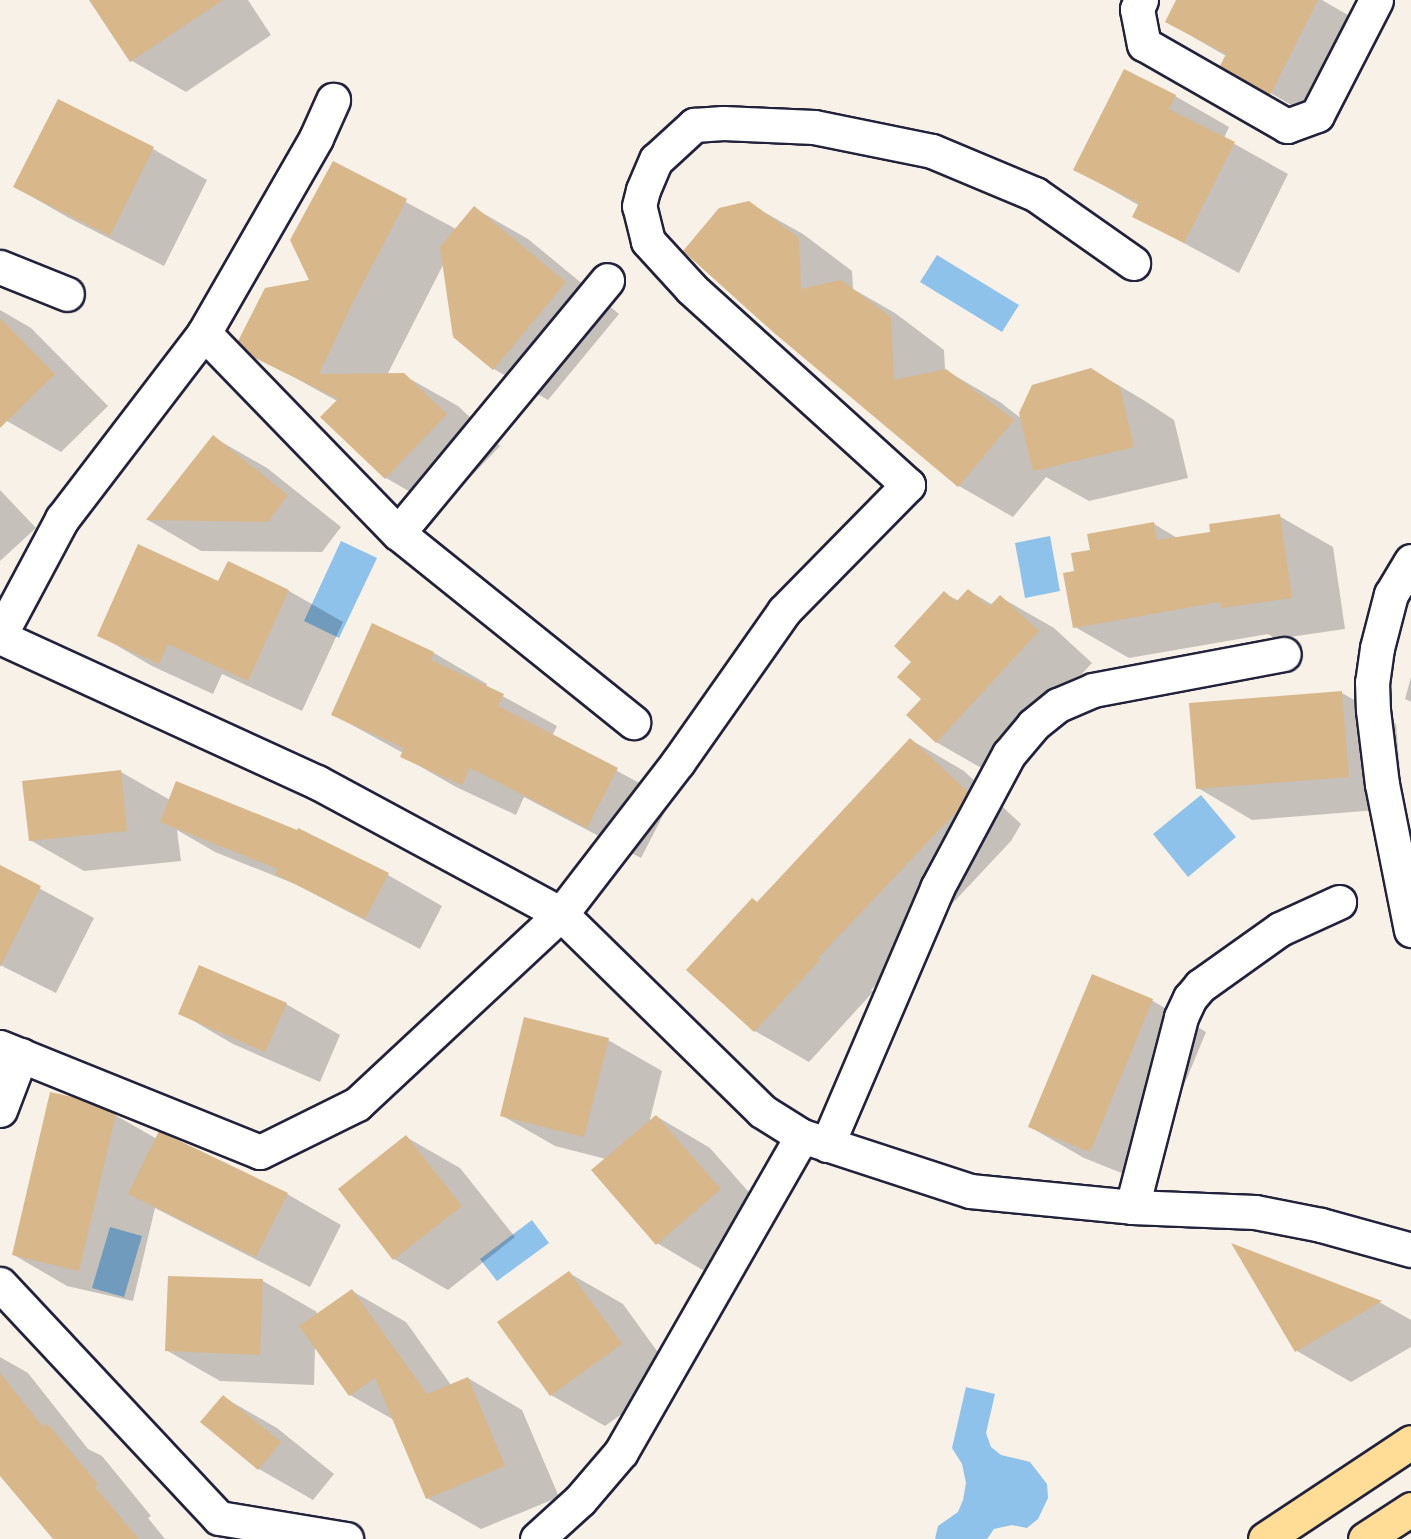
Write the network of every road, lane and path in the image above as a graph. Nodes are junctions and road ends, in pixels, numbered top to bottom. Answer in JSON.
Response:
{"nodes":[{"id":1,"x":1141,"y":0,"type":"edge"},
{"id":2,"x":1376,"y":0,"type":"edge"},
{"id":3,"x":333,"y":100,"type":"dead end"},
{"id":4,"x":1133,"y":263,"type":"dead end"},
{"id":5,"x":0,"y":267,"type":"edge"},
{"id":6,"x":607,"y":280,"type":"dead end"},
{"id":7,"x":67,"y":294,"type":"dead end"},
{"id":8,"x":204,"y":333,"type":"junction"},
{"id":9,"x":398,"y":533,"type":"junction"},
{"id":10,"x":1411,"y":561,"type":"edge"},
{"id":11,"x":0,"y":636,"type":"edge"},
{"id":12,"x":1284,"y":654,"type":"dead end"},
{"id":13,"x":633,"y":722,"type":"dead end"},
{"id":14,"x":1339,"y":902,"type":"dead end"},
{"id":15,"x":561,"y":914,"type":"junction"},
{"id":16,"x":1411,"y":930,"type":"edge"},
{"id":17,"x":11,"y":1051,"type":"edge"},
{"id":18,"x":0,"y":1110,"type":"edge"},
{"id":19,"x":814,"y":1140,"type":"junction"},
{"id":20,"x":1132,"y":1207,"type":"junction"},
{"id":21,"x":1411,"y":1250,"type":"edge"},
{"id":22,"x":0,"y":1284,"type":"edge"},
{"id":23,"x":1411,"y":1442,"type":"edge"},
{"id":24,"x":1411,"y":1509,"type":"edge"},
{"id":25,"x":346,"y":1539,"type":"edge"},
{"id":26,"x":537,"y":1539,"type":"edge"},
{"id":27,"x":1264,"y":1539,"type":"edge"},
{"id":28,"x":1365,"y":1539,"type":"edge"}],
"edges":[{"from":1,"to":2,"type":"street"},
{"from":3,"to":8,"type":"street"},
{"from":4,"to":15,"type":"street"},
{"from":5,"to":7,"type":"street"},
{"from":6,"to":9,"type":"street"},
{"from":8,"to":9,"type":"street"},
{"from":8,"to":11,"type":"street"},
{"from":9,"to":13,"type":"street"},
{"from":10,"to":16,"type":"street"},
{"from":11,"to":15,"type":"street"},
{"from":12,"to":19,"type":"street"},
{"from":14,"to":20,"type":"street"},
{"from":15,"to":17,"type":"street"},
{"from":15,"to":19,"type":"street"},
{"from":17,"to":18,"type":"street"},
{"from":19,"to":20,"type":"street"},
{"from":19,"to":26,"type":"street"},
{"from":20,"to":21,"type":"street"},
{"from":22,"to":25,"type":"street"},
{"from":23,"to":27,"type":"highway"},
{"from":24,"to":28,"type":"highway"}]}
